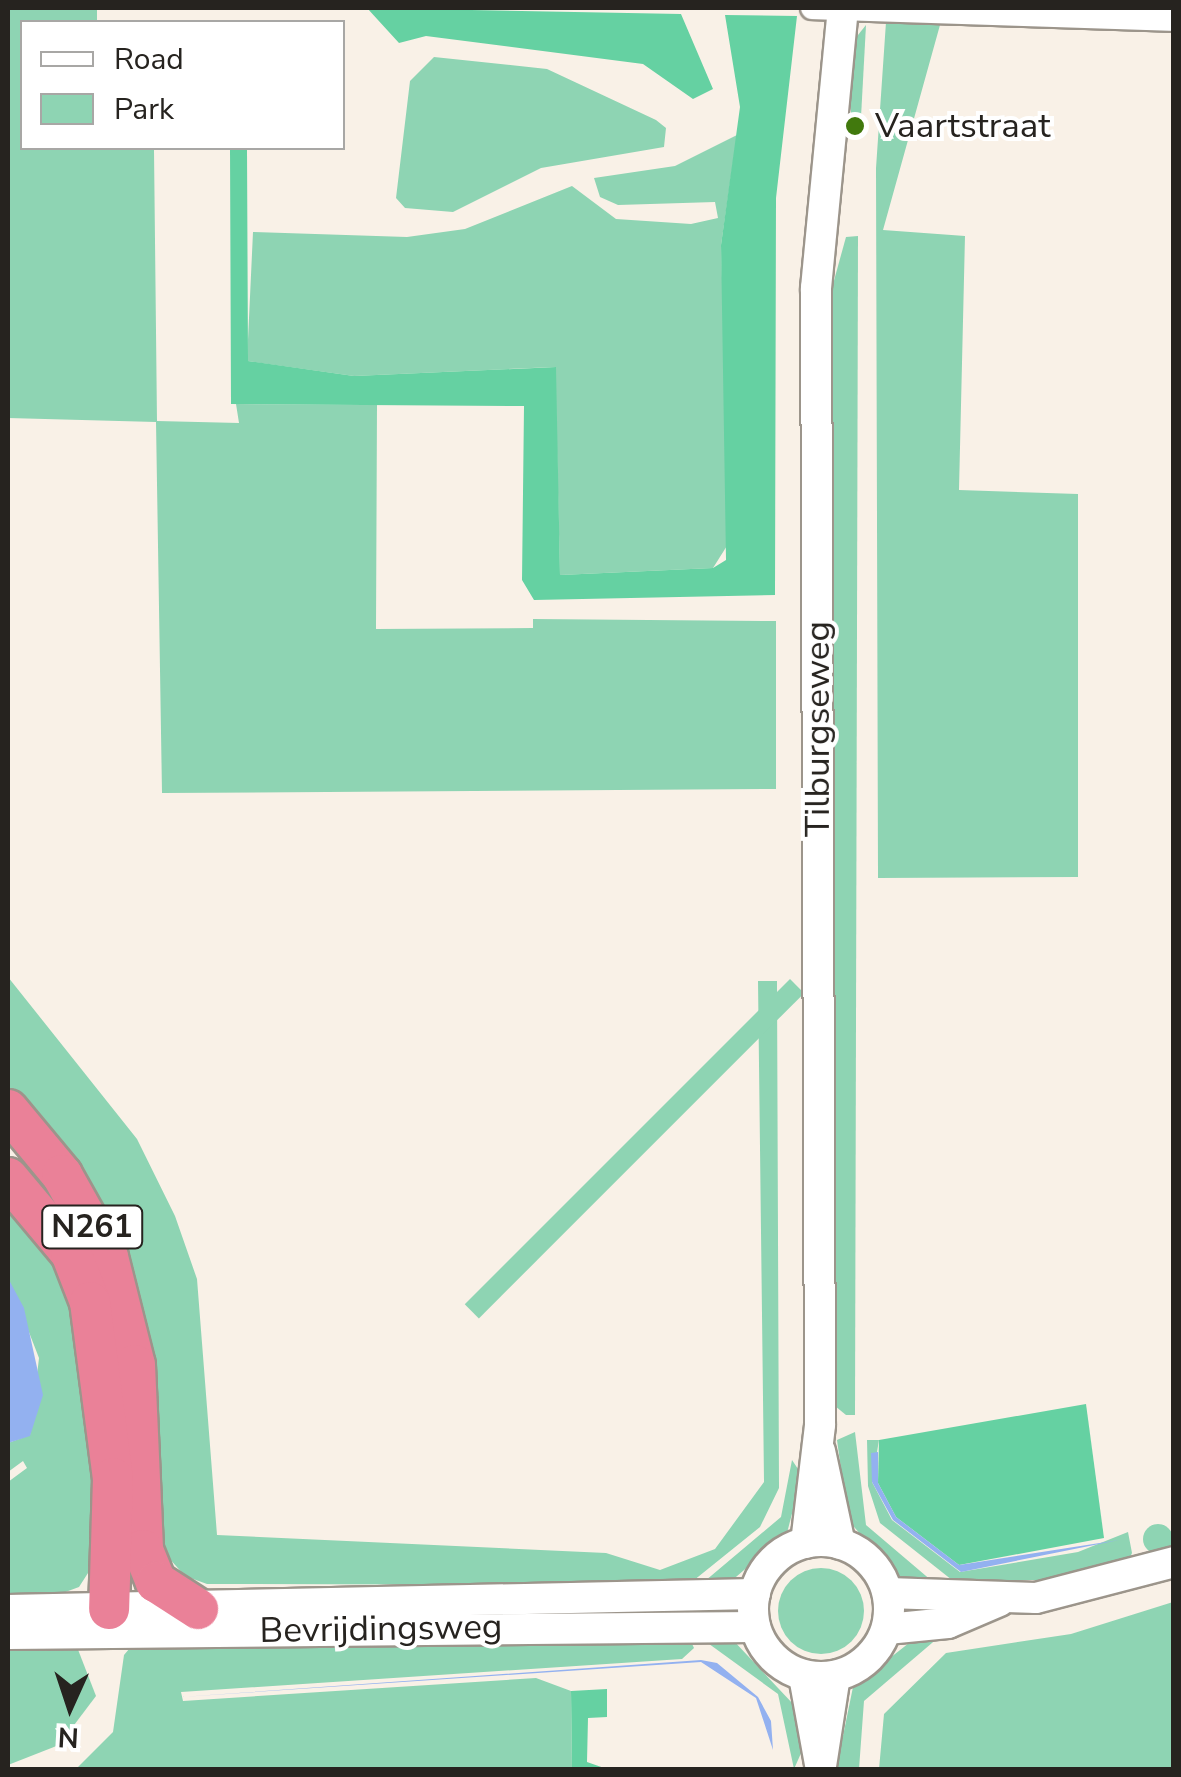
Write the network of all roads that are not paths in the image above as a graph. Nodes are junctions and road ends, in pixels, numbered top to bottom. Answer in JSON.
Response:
{"nodes":[{"id":1,"x":812,"y":8,"type":"edge"},
{"id":2,"x":843,"y":10,"type":"edge"},
{"id":3,"x":1174,"y":20,"type":"edge"},
{"id":4,"x":8,"y":1110,"type":"edge"},
{"id":5,"x":8,"y":1178,"type":"edge"},
{"id":6,"x":820,"y":1451,"type":"junction"},
{"id":7,"x":806,"y":1543,"type":"junction"},
{"id":8,"x":840,"y":1544,"type":"junction"},
{"id":9,"x":1174,"y":1562,"type":"edge"},
{"id":10,"x":888,"y":1593,"type":"junction"},
{"id":11,"x":754,"y":1594,"type":"junction"},
{"id":12,"x":999,"y":1601,"type":"junction"},
{"id":13,"x":109,"y":1609,"type":"junction"},
{"id":14,"x":198,"y":1609,"type":"junction"},
{"id":15,"x":8,"y":1610,"type":"edge"},
{"id":16,"x":755,"y":1627,"type":"junction"},
{"id":17,"x":887,"y":1629,"type":"junction"},
{"id":18,"x":8,"y":1634,"type":"edge"},
{"id":19,"x":804,"y":1676,"type":"junction"},
{"id":20,"x":836,"y":1676,"type":"junction"},
{"id":21,"x":821,"y":1768,"type":"edge"}],
"edges":[{"from":1,"to":2,"type":"street"},
{"from":2,"to":3,"type":"street"},
{"from":2,"to":6,"type":"main road","name":"Tilburgseweg"},
{"from":4,"to":14,"type":"highway","number":"N261"},
{"from":5,"to":13,"type":"highway","number":"N261"},
{"from":6,"to":7,"type":"main road","name":"Tilburgseweg"},
{"from":6,"to":8,"type":"main road","name":"Tilburgseweg"},
{"from":7,"to":8,"type":"main road"},
{"from":7,"to":11,"type":"main road"},
{"from":8,"to":10,"type":"main road"},
{"from":9,"to":12,"type":"main road"},
{"from":10,"to":12,"type":"main road"},
{"from":10,"to":17,"type":"main road"},
{"from":11,"to":14,"type":"main road","name":"Bevrijdingsweg"},
{"from":11,"to":16,"type":"main road"},
{"from":12,"to":17,"type":"main road"},
{"from":13,"to":14,"type":"main road","name":"Bevrijdingsweg"},
{"from":13,"to":15,"type":"main road","name":"Bevrijdingsweg"},
{"from":16,"to":18,"type":"main road","name":"Bevrijdingsweg"},
{"from":16,"to":19,"type":"main road"},
{"from":17,"to":20,"type":"main road"},
{"from":19,"to":20,"type":"main road"},
{"from":19,"to":21,"type":"main road"},
{"from":20,"to":21,"type":"main road"}]}
